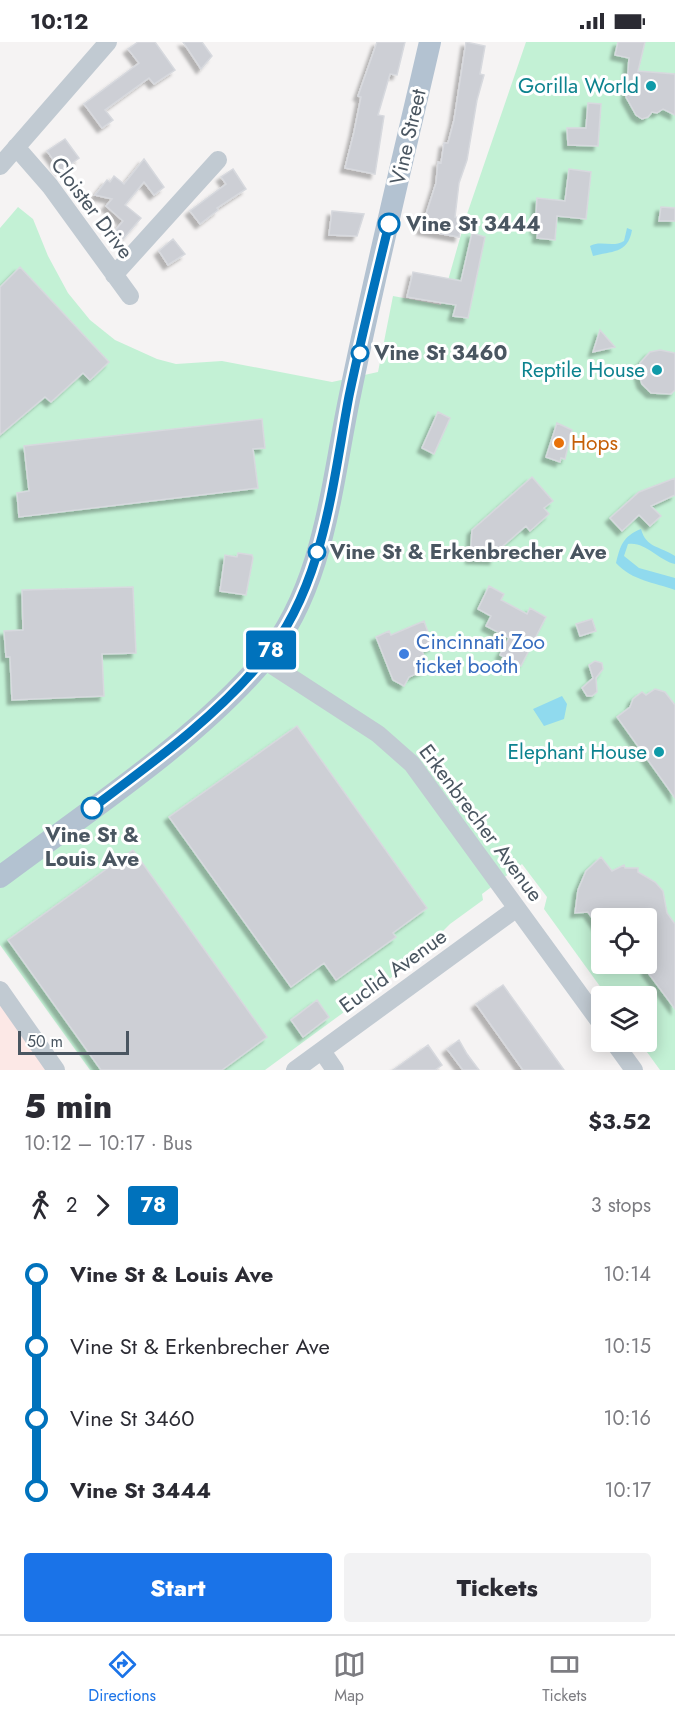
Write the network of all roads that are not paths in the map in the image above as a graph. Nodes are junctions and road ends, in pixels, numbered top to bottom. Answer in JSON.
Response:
{"nodes":[{"id":1,"x":108,"y":42,"type":"edge"},
{"id":2,"x":430,"y":42,"type":"edge"},
{"id":3,"x":16,"y":147,"type":"junction"},
{"id":4,"x":218,"y":160,"type":"dead end"},
{"id":5,"x":0,"y":166,"type":"edge"},
{"id":6,"x":114,"y":275,"type":"junction"},
{"id":7,"x":130,"y":296,"type":"dead end"},
{"id":8,"x":264,"y":660,"type":"junction"},
{"id":9,"x":0,"y":877,"type":"edge"},
{"id":10,"x":517,"y":908,"type":"junction"},
{"id":11,"x":0,"y":990,"type":"edge"},
{"id":12,"x":591,"y":1010,"type":"edge"},
{"id":13,"x":322,"y":1051,"type":"junction"},
{"id":14,"x":621,"y":1052,"type":"edge"},
{"id":15,"x":56,"y":1070,"type":"edge"},
{"id":16,"x":296,"y":1070,"type":"edge"},
{"id":17,"x":335,"y":1070,"type":"edge"},
{"id":18,"x":634,"y":1070,"type":"edge"}],
"edges":[{"from":1,"to":3,"type":"street"},
{"from":2,"to":8,"type":"main road","name":"Vine Street"},
{"from":3,"to":5,"type":"street"},
{"from":3,"to":6,"type":"street","name":"Cloister Drive"},
{"from":4,"to":6,"type":"street"},
{"from":6,"to":7,"type":"street","name":"Cloister Drive"},
{"from":8,"to":9,"type":"main road","name":"Vine Street"},
{"from":8,"to":10,"type":"street","name":"Erkenbrecher Avenue"},
{"from":10,"to":12,"type":"street","name":"Erkenbrecher Avenue"},
{"from":10,"to":13,"type":"street","name":"Euclid Avenue"},
{"from":11,"to":15,"type":"street"},
{"from":13,"to":16,"type":"street","name":"Euclid Avenue"},
{"from":13,"to":17,"type":"street"},
{"from":14,"to":18,"type":"street"}]}
